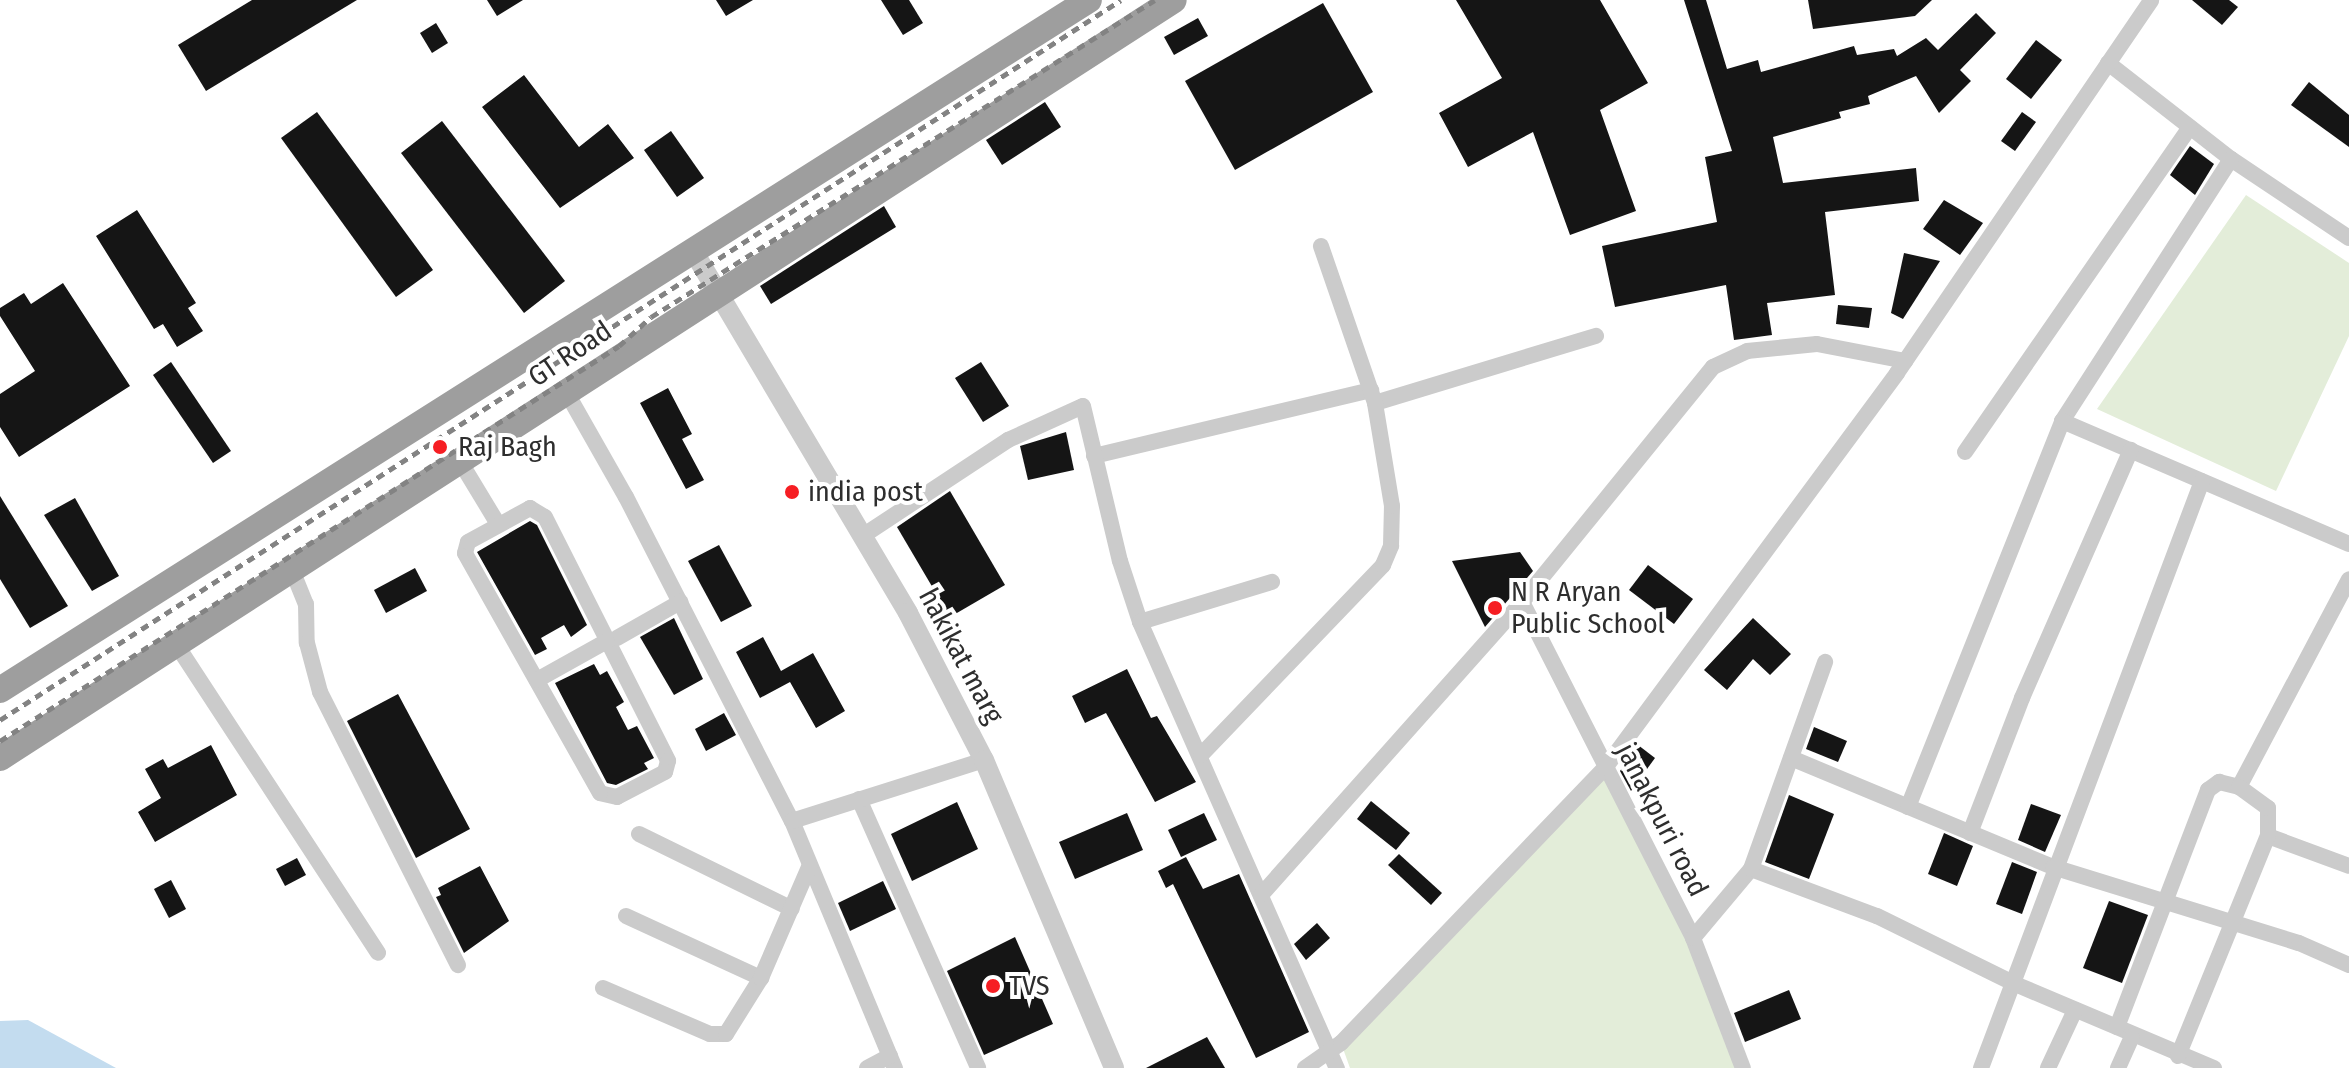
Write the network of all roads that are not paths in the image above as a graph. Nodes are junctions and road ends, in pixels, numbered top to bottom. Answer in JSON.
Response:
{"nodes":[{"id":1,"x":1089,"y":0,"type":"edge"},
{"id":2,"x":1174,"y":0,"type":"edge"},
{"id":3,"x":2151,"y":0,"type":"edge"},
{"id":4,"x":1009,"y":52,"type":"junction"},
{"id":5,"x":2108,"y":63,"type":"junction"},
{"id":6,"x":1034,"y":87,"type":"junction"},
{"id":7,"x":2190,"y":127,"type":"junction"},
{"id":8,"x":2231,"y":159,"type":"junction"},
{"id":9,"x":2349,"y":238,"type":"edge"},
{"id":10,"x":1321,"y":246,"type":"dead end"},
{"id":11,"x":695,"y":254,"type":"junction"},
{"id":12,"x":718,"y":291,"type":"junction"},
{"id":13,"x":1596,"y":336,"type":"dead end"},
{"id":14,"x":1905,"y":361,"type":"junction"},
{"id":15,"x":568,"y":395,"type":"junction"},
{"id":16,"x":1373,"y":396,"type":"junction"},
{"id":17,"x":2062,"y":421,"type":"junction"},
{"id":18,"x":2131,"y":450,"type":"junction"},
{"id":19,"x":1965,"y":452,"type":"dead end"},
{"id":20,"x":1094,"y":456,"type":"junction"},
{"id":21,"x":461,"y":463,"type":"junction"},
{"id":22,"x":2202,"y":481,"type":"junction"},
{"id":23,"x":498,"y":524,"type":"junction"},
{"id":24,"x":864,"y":535,"type":"junction"},
{"id":25,"x":2349,"y":544,"type":"edge"},
{"id":26,"x":292,"y":570,"type":"junction"},
{"id":27,"x":2349,"y":579,"type":"edge"},
{"id":28,"x":1272,"y":582,"type":"dead end"},
{"id":29,"x":680,"y":602,"type":"junction"},
{"id":30,"x":1522,"y":602,"type":"junction"},
{"id":31,"x":1140,"y":622,"type":"junction"},
{"id":32,"x":612,"y":639,"type":"junction"},
{"id":33,"x":176,"y":644,"type":"junction"},
{"id":34,"x":1825,"y":662,"type":"dead end"},
{"id":35,"x":537,"y":680,"type":"junction"},
{"id":36,"x":0,"y":690,"type":"edge"},
{"id":37,"x":1201,"y":755,"type":"junction"},
{"id":38,"x":0,"y":758,"type":"edge"},
{"id":39,"x":1791,"y":758,"type":"junction"},
{"id":40,"x":984,"y":760,"type":"junction"},
{"id":41,"x":1605,"y":768,"type":"junction"},
{"id":42,"x":2239,"y":787,"type":"junction"},
{"id":43,"x":859,"y":799,"type":"junction"},
{"id":44,"x":1908,"y":807,"type":"junction"},
{"id":45,"x":792,"y":821,"type":"junction"},
{"id":46,"x":1970,"y":833,"type":"junction"},
{"id":47,"x":639,"y":834,"type":"dead end"},
{"id":48,"x":2268,"y":836,"type":"junction"},
{"id":49,"x":2349,"y":866,"type":"edge"},
{"id":50,"x":809,"y":867,"type":"junction"},
{"id":51,"x":2053,"y":867,"type":"junction"},
{"id":52,"x":1751,"y":869,"type":"junction"},
{"id":53,"x":1261,"y":895,"type":"junction"},
{"id":54,"x":2169,"y":902,"type":"junction"},
{"id":55,"x":792,"y":909,"type":"junction"},
{"id":56,"x":626,"y":916,"type":"dead end"},
{"id":57,"x":2233,"y":922,"type":"junction"},
{"id":58,"x":1693,"y":938,"type":"junction"},
{"id":59,"x":378,"y":953,"type":"dead end"},
{"id":60,"x":458,"y":965,"type":"dead end"},
{"id":61,"x":2349,"y":965,"type":"edge"},
{"id":62,"x":761,"y":978,"type":"junction"},
{"id":63,"x":2015,"y":984,"type":"junction"},
{"id":64,"x":603,"y":988,"type":"dead end"},
{"id":65,"x":2075,"y":1010,"type":"junction"},
{"id":66,"x":2117,"y":1027,"type":"junction"},
{"id":67,"x":2132,"y":1037,"type":"junction"},
{"id":68,"x":1331,"y":1051,"type":"junction"},
{"id":69,"x":2178,"y":1056,"type":"junction"},
{"id":70,"x":892,"y":1062,"type":"edge"},
{"id":71,"x":867,"y":1068,"type":"edge"},
{"id":72,"x":978,"y":1068,"type":"edge"},
{"id":73,"x":1114,"y":1068,"type":"edge"},
{"id":74,"x":1305,"y":1068,"type":"edge"},
{"id":75,"x":1337,"y":1068,"type":"edge"},
{"id":76,"x":1743,"y":1068,"type":"edge"},
{"id":77,"x":1981,"y":1068,"type":"edge"},
{"id":78,"x":2048,"y":1068,"type":"edge"},
{"id":79,"x":2118,"y":1068,"type":"edge"},
{"id":80,"x":2214,"y":1068,"type":"edge"}],
"edges":[{"from":1,"to":4,"type":"highway","name":"GT Road"},
{"from":2,"to":6,"type":"highway","name":"GT Road"},
{"from":3,"to":5,"type":"street"},
{"from":4,"to":6,"type":"highway"},
{"from":4,"to":11,"type":"highway","name":"GT Road"},
{"from":5,"to":7,"type":"street"},
{"from":5,"to":14,"type":"street"},
{"from":6,"to":12,"type":"highway","name":"GT Road"},
{"from":7,"to":8,"type":"street"},
{"from":7,"to":19,"type":"street"},
{"from":8,"to":9,"type":"street"},
{"from":8,"to":17,"type":"street"},
{"from":10,"to":16,"type":"street"},
{"from":11,"to":12,"type":"street","name":"hakikat marg"},
{"from":11,"to":36,"type":"highway","name":"GT Road"},
{"from":12,"to":15,"type":"highway","name":"GT Road"},
{"from":12,"to":24,"type":"street","name":"hakikat marg"},
{"from":13,"to":16,"type":"street"},
{"from":14,"to":30,"type":"street"},
{"from":14,"to":41,"type":"street"},
{"from":15,"to":21,"type":"highway","name":"GT Road"},
{"from":15,"to":29,"type":"street"},
{"from":16,"to":20,"type":"street"},
{"from":16,"to":37,"type":"street"},
{"from":17,"to":18,"type":"street"},
{"from":17,"to":44,"type":"street"},
{"from":18,"to":22,"type":"street"},
{"from":18,"to":46,"type":"street"},
{"from":20,"to":24,"type":"street"},
{"from":20,"to":31,"type":"street"},
{"from":21,"to":23,"type":"street"},
{"from":21,"to":26,"type":"highway","name":"GT Road"},
{"from":22,"to":25,"type":"street"},
{"from":22,"to":51,"type":"street"},
{"from":23,"to":32,"type":"street"},
{"from":23,"to":35,"type":"street"},
{"from":24,"to":40,"type":"street","name":"hakikat marg"},
{"from":26,"to":33,"type":"highway","name":"GT Road"},
{"from":26,"to":60,"type":"street"},
{"from":27,"to":42,"type":"street"},
{"from":28,"to":31,"type":"street"},
{"from":29,"to":32,"type":"street"},
{"from":29,"to":45,"type":"street"},
{"from":30,"to":41,"type":"street","name":"janakpuri road"},
{"from":30,"to":53,"type":"street"},
{"from":31,"to":37,"type":"street"},
{"from":32,"to":35,"type":"street"},
{"from":32,"to":35,"type":"street"},
{"from":33,"to":38,"type":"highway","name":"GT Road"},
{"from":33,"to":59,"type":"street"},
{"from":34,"to":39,"type":"street"},
{"from":37,"to":53,"type":"street"},
{"from":39,"to":44,"type":"street"},
{"from":39,"to":52,"type":"street"},
{"from":40,"to":43,"type":"street"},
{"from":40,"to":73,"type":"street","name":"hakikat marg"},
{"from":41,"to":58,"type":"street","name":"janakpuri road"},
{"from":41,"to":68,"type":"street"},
{"from":42,"to":48,"type":"street"},
{"from":42,"to":54,"type":"street"},
{"from":43,"to":45,"type":"street"},
{"from":43,"to":72,"type":"street"},
{"from":44,"to":46,"type":"street"},
{"from":45,"to":50,"type":"street"},
{"from":46,"to":51,"type":"street"},
{"from":47,"to":55,"type":"street"},
{"from":48,"to":49,"type":"street"},
{"from":48,"to":57,"type":"street"},
{"from":50,"to":55,"type":"street"},
{"from":50,"to":70,"type":"street"},
{"from":51,"to":54,"type":"street"},
{"from":51,"to":63,"type":"street"},
{"from":52,"to":58,"type":"street"},
{"from":52,"to":63,"type":"street"},
{"from":53,"to":68,"type":"street"},
{"from":54,"to":57,"type":"street"},
{"from":54,"to":66,"type":"street"},
{"from":55,"to":62,"type":"street"},
{"from":56,"to":62,"type":"street"},
{"from":57,"to":61,"type":"street"},
{"from":57,"to":69,"type":"street"},
{"from":58,"to":76,"type":"street","name":"janakpuri road"},
{"from":62,"to":64,"type":"street"},
{"from":63,"to":65,"type":"street"},
{"from":63,"to":77,"type":"street"},
{"from":65,"to":66,"type":"street"},
{"from":65,"to":78,"type":"street"},
{"from":66,"to":67,"type":"street"},
{"from":67,"to":69,"type":"street"},
{"from":67,"to":79,"type":"street"},
{"from":68,"to":74,"type":"street"},
{"from":68,"to":75,"type":"street"},
{"from":69,"to":80,"type":"street"},
{"from":70,"to":71,"type":"street"}]}
